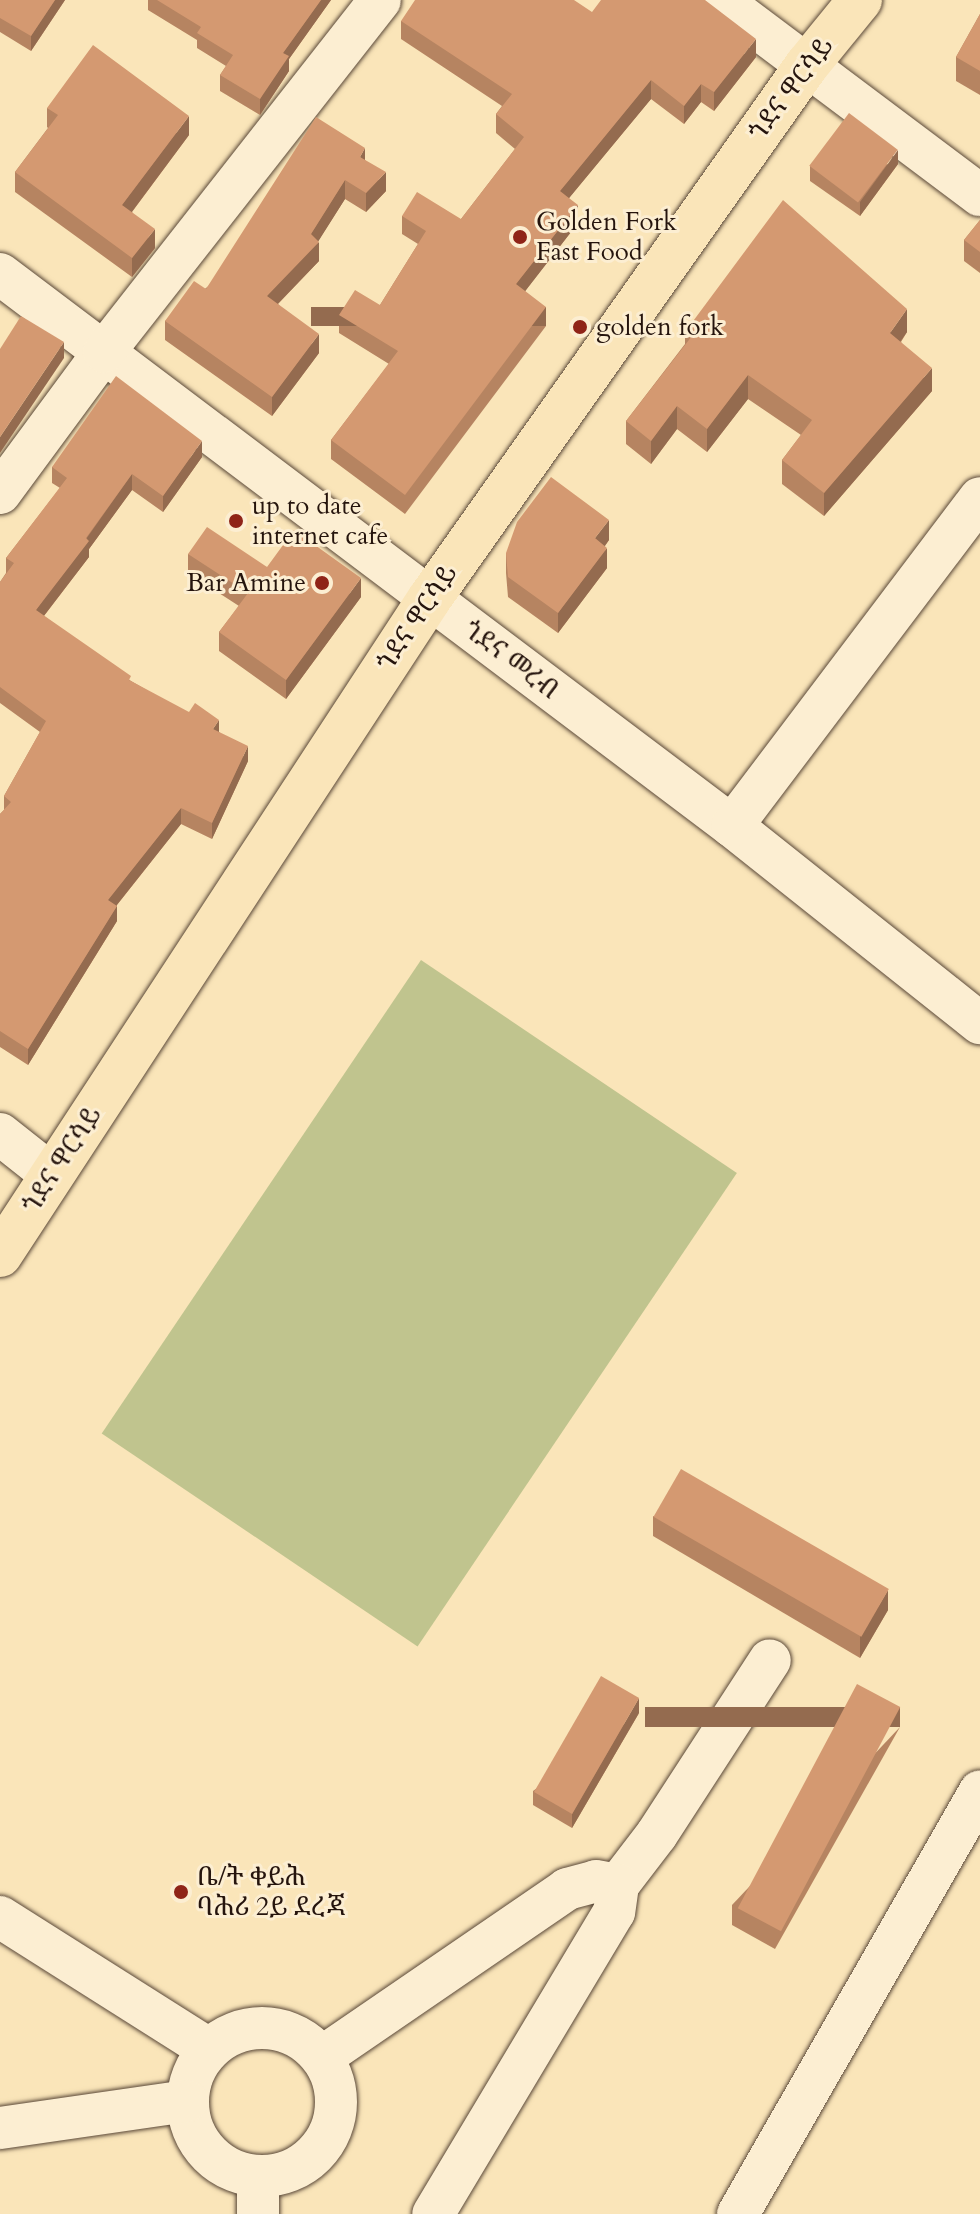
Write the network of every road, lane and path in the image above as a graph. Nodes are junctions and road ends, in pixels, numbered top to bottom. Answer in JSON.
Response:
{"nodes":[{"id":1,"x":380,"y":0,"type":"edge"},
{"id":2,"x":720,"y":0,"type":"edge"},
{"id":3,"x":860,"y":0,"type":"edge"},
{"id":4,"x":807,"y":65,"type":"junction"},
{"id":5,"x":980,"y":195,"type":"edge"},
{"id":6,"x":0,"y":274,"type":"edge"},
{"id":7,"x":104,"y":352,"type":"junction"},
{"id":8,"x":0,"y":493,"type":"edge"},
{"id":9,"x":980,"y":498,"type":"edge"},
{"id":10,"x":430,"y":598,"type":"junction"},
{"id":11,"x":732,"y":826,"type":"junction"},
{"id":12,"x":980,"y":1023,"type":"edge"},
{"id":13,"x":0,"y":1134,"type":"edge"},
{"id":14,"x":52,"y":1175,"type":"junction"},
{"id":15,"x":0,"y":1255,"type":"edge"},
{"id":16,"x":770,"y":1660,"type":"dead end"},
{"id":17,"x":980,"y":1791,"type":"edge"},
{"id":18,"x":618,"y":1885,"type":"junction"},
{"id":19,"x":0,"y":1917,"type":"edge"},
{"id":20,"x":207,"y":2048,"type":"junction"},
{"id":21,"x":322,"y":2057,"type":"junction"},
{"id":22,"x":187,"y":2101,"type":"junction"},
{"id":23,"x":0,"y":2128,"type":"edge"},
{"id":24,"x":258,"y":2195,"type":"edge"},
{"id":25,"x":433,"y":2214,"type":"edge"},
{"id":26,"x":738,"y":2214,"type":"edge"}],
"edges":[{"from":1,"to":7,"type":"street"},
{"from":2,"to":4,"type":"street"},
{"from":3,"to":4,"type":"main road","name":"ጎደና ዋርሳይ"},
{"from":4,"to":5,"type":"street"},
{"from":4,"to":10,"type":"main road","name":"ጎደና ዋርሳይ"},
{"from":6,"to":7,"type":"street","name":"ጎደና መረብ"},
{"from":7,"to":8,"type":"street"},
{"from":7,"to":10,"type":"street","name":"ጎደና መረብ"},
{"from":9,"to":11,"type":"street"},
{"from":10,"to":11,"type":"street","name":"ጎደና መረብ"},
{"from":10,"to":14,"type":"main road","name":"ጎደና ዋርሳይ"},
{"from":11,"to":12,"type":"street","name":"ጎደና መረብ"},
{"from":13,"to":14,"type":"street"},
{"from":14,"to":15,"type":"main road","name":"ጎደና ዋርሳይ"},
{"from":16,"to":18,"type":"street"},
{"from":17,"to":26,"type":"street"},
{"from":18,"to":21,"type":"street"},
{"from":18,"to":25,"type":"street"},
{"from":19,"to":20,"type":"street"},
{"from":20,"to":21,"type":"street"},
{"from":20,"to":22,"type":"street"},
{"from":21,"to":24,"type":"street"},
{"from":22,"to":23,"type":"street"},
{"from":22,"to":24,"type":"street"}]}
